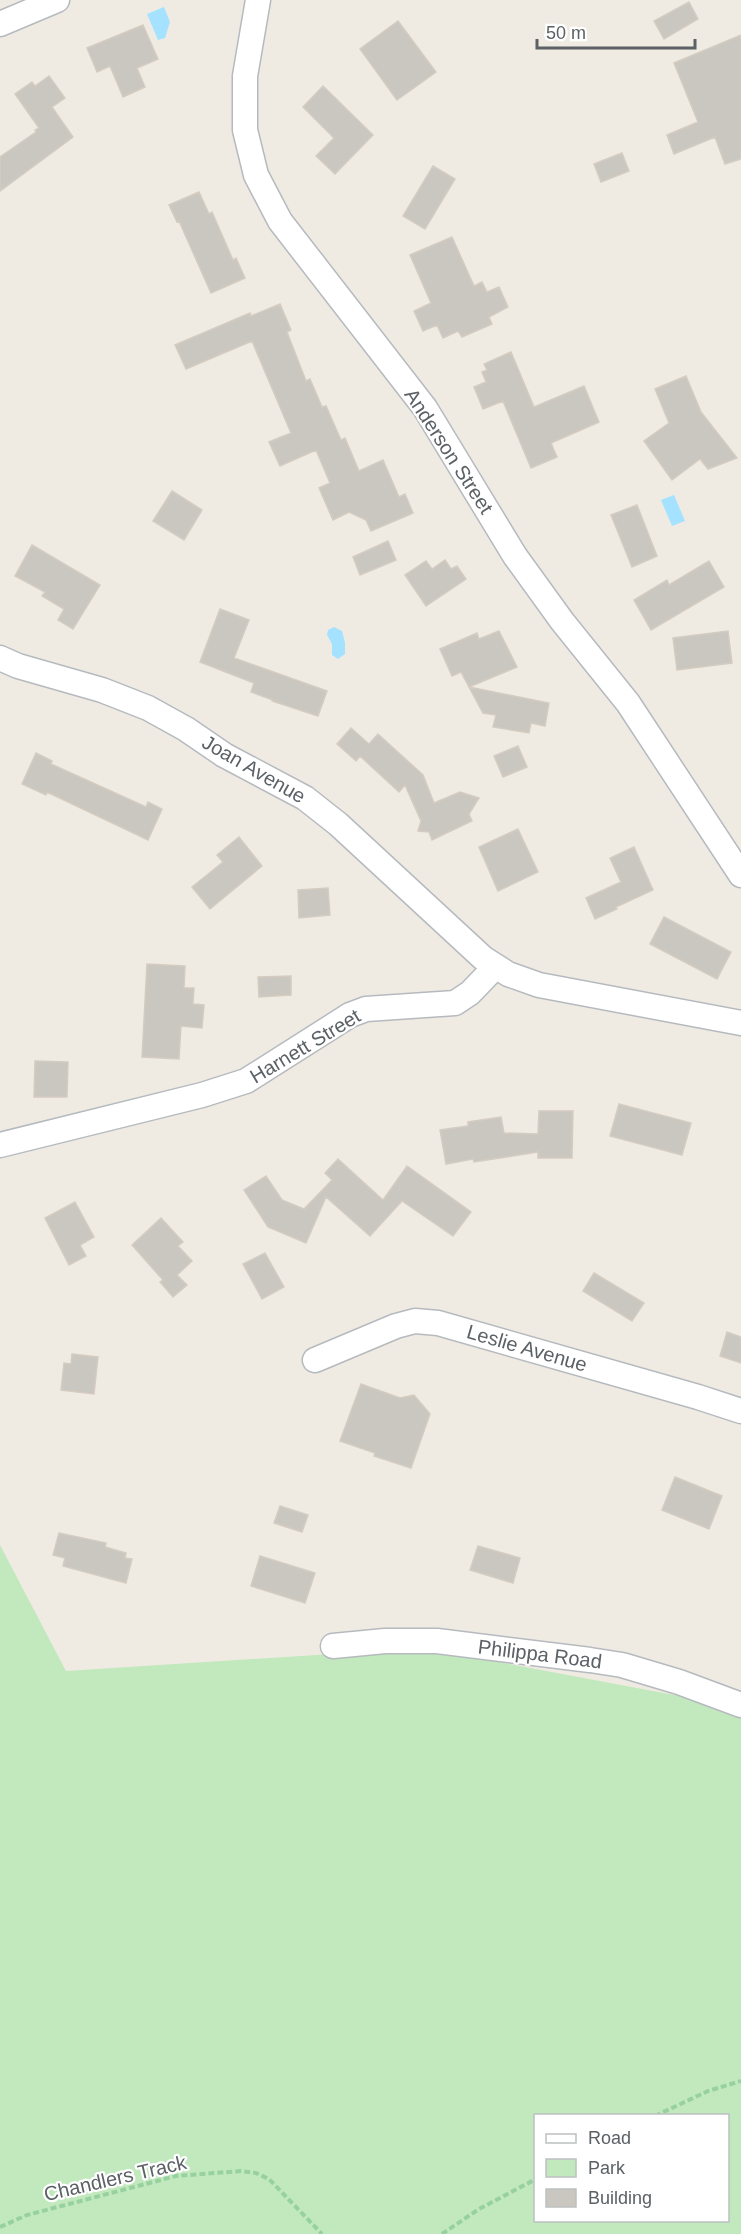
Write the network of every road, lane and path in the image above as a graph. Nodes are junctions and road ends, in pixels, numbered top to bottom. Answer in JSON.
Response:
{"nodes":[{"id":1,"x":57,"y":0,"type":"edge"},
{"id":2,"x":258,"y":0,"type":"edge"},
{"id":3,"x":0,"y":24,"type":"edge"},
{"id":4,"x":0,"y":658,"type":"edge"},
{"id":5,"x":741,"y":875,"type":"edge"},
{"id":6,"x":495,"y":967,"type":"junction"},
{"id":7,"x":741,"y":1023,"type":"edge"},
{"id":8,"x":0,"y":1145,"type":"edge"},
{"id":9,"x":315,"y":1360,"type":"dead end"},
{"id":10,"x":741,"y":1411,"type":"edge"},
{"id":11,"x":333,"y":1646,"type":"dead end"},
{"id":12,"x":741,"y":1705,"type":"edge"},
{"id":13,"x":741,"y":2081,"type":"edge"},
{"id":14,"x":657,"y":2114,"type":"edge"},
{"id":15,"x":534,"y":2180,"type":"edge"},
{"id":16,"x":0,"y":2227,"type":"edge"},
{"id":17,"x":322,"y":2234,"type":"edge"},
{"id":18,"x":442,"y":2234,"type":"edge"}],
"edges":[{"from":1,"to":3,"type":"street"},
{"from":2,"to":5,"type":"street","name":"Anderson Street"},
{"from":4,"to":6,"type":"street","name":"Joan Avenue"},
{"from":6,"to":7,"type":"street"},
{"from":6,"to":8,"type":"street","name":"Harnett Street"},
{"from":9,"to":10,"type":"street","name":"Leslie Avenue"},
{"from":11,"to":12,"type":"street","name":"Philippa Road"},
{"from":13,"to":14,"type":"path"},
{"from":15,"to":18,"type":"path"},
{"from":16,"to":17,"type":"path","name":"Chandlers Track"}]}
